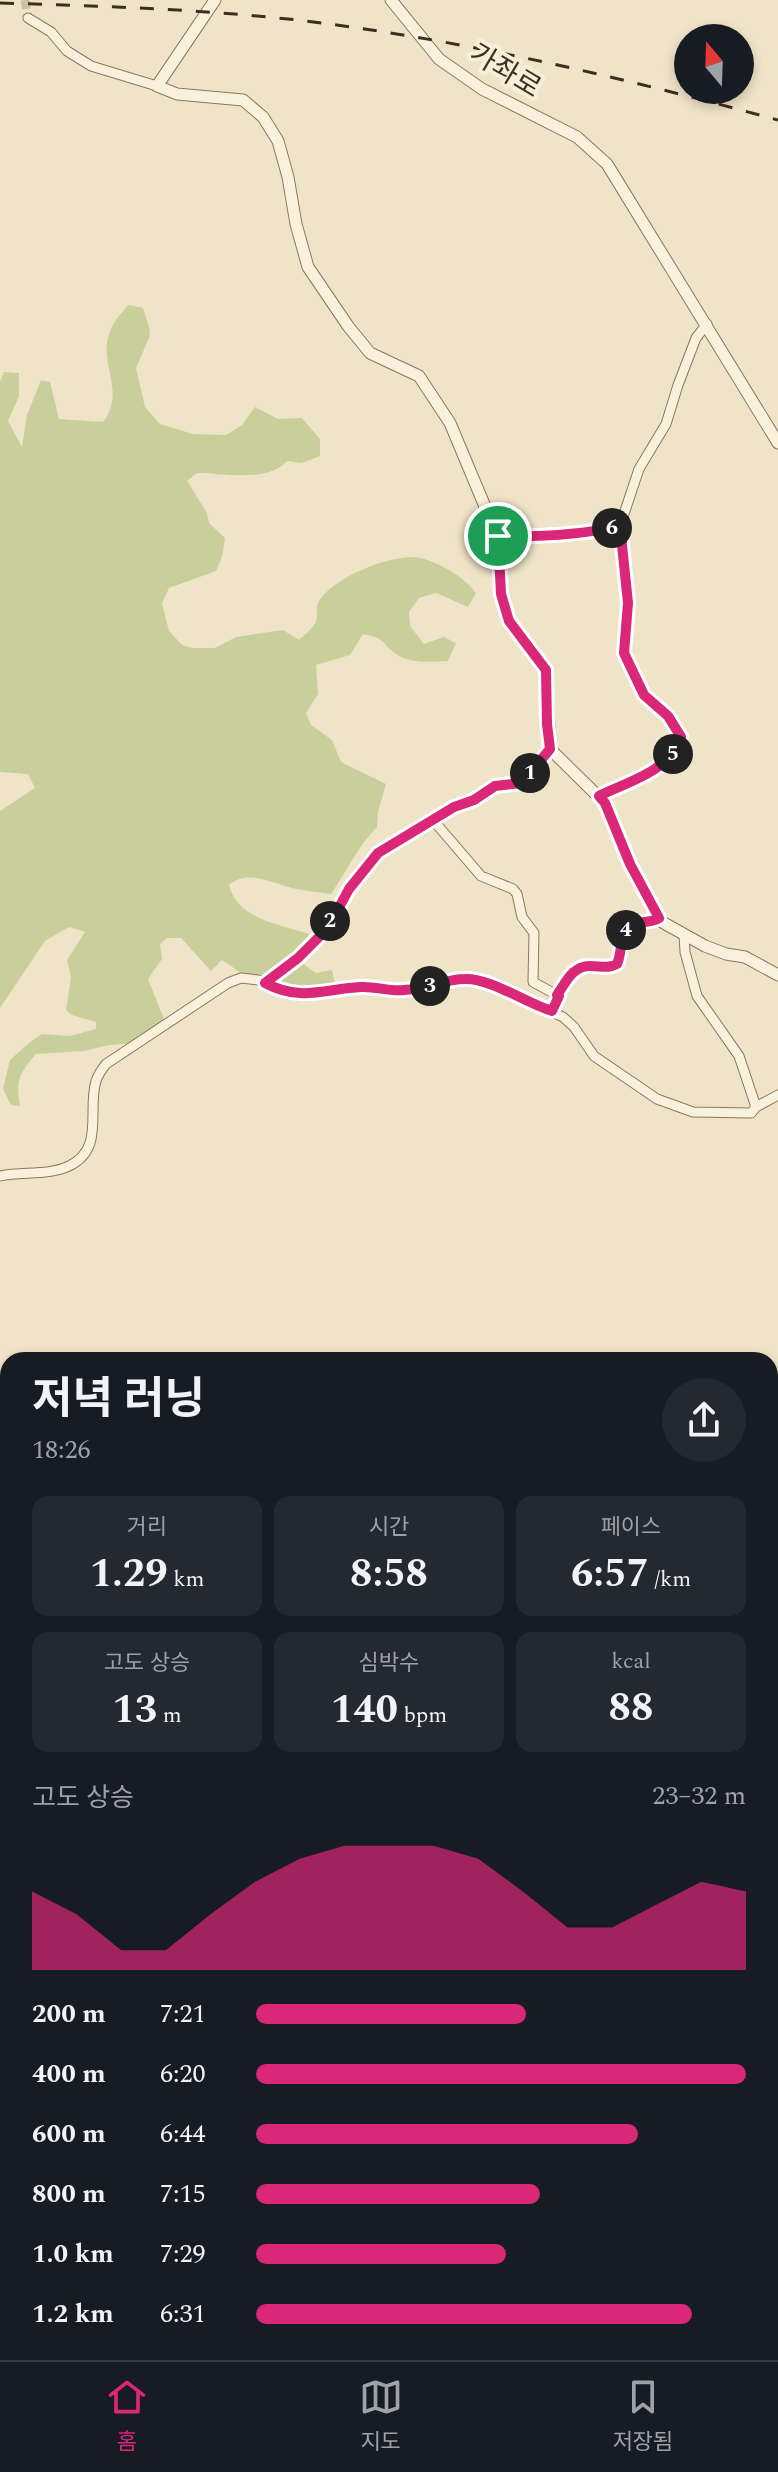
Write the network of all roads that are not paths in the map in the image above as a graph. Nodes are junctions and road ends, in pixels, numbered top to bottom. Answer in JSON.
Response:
{"nodes":[{"id":1,"x":215,"y":0,"type":"edge"},
{"id":2,"x":392,"y":1,"type":"edge"},
{"id":3,"x":28,"y":18,"type":"tunnel mouth"},
{"id":4,"x":157,"y":86,"type":"junction"},
{"id":5,"x":707,"y":324,"type":"junction"},
{"id":6,"x":778,"y":443,"type":"edge"},
{"id":7,"x":620,"y":526,"type":"junction"},
{"id":8,"x":498,"y":536,"type":"junction"},
{"id":9,"x":550,"y":749,"type":"junction"},
{"id":10,"x":599,"y":796,"type":"junction"},
{"id":11,"x":433,"y":820,"type":"junction"},
{"id":12,"x":659,"y":918,"type":"junction"},
{"id":13,"x":684,"y":935,"type":"junction"},
{"id":14,"x":778,"y":975,"type":"edge"},
{"id":15,"x":265,"y":983,"type":"junction"},
{"id":16,"x":557,"y":995,"type":"junction"},
{"id":17,"x":552,"y":1011,"type":"junction"},
{"id":18,"x":778,"y":1095,"type":"edge"},
{"id":19,"x":756,"y":1107,"type":"junction"},
{"id":20,"x":0,"y":1176,"type":"edge"}],
"edges":[{"from":1,"to":4,"type":"street"},
{"from":2,"to":5,"type":"street","name":"가좌로"},
{"from":3,"to":4,"type":"street"},
{"from":4,"to":8,"type":"street"},
{"from":5,"to":6,"type":"street","name":"가좌로"},
{"from":5,"to":7,"type":"street"},
{"from":7,"to":8,"type":"street"},
{"from":7,"to":10,"type":"street"},
{"from":8,"to":9,"type":"street"},
{"from":9,"to":10,"type":"street"},
{"from":9,"to":11,"type":"street"},
{"from":10,"to":12,"type":"street"},
{"from":11,"to":15,"type":"street"},
{"from":11,"to":16,"type":"street"},
{"from":12,"to":13,"type":"street"},
{"from":12,"to":16,"type":"street"},
{"from":13,"to":14,"type":"street"},
{"from":13,"to":19,"type":"street"},
{"from":15,"to":17,"type":"street"},
{"from":15,"to":20,"type":"street"},
{"from":16,"to":17,"type":"street"},
{"from":17,"to":19,"type":"street"},
{"from":18,"to":19,"type":"street"}]}
